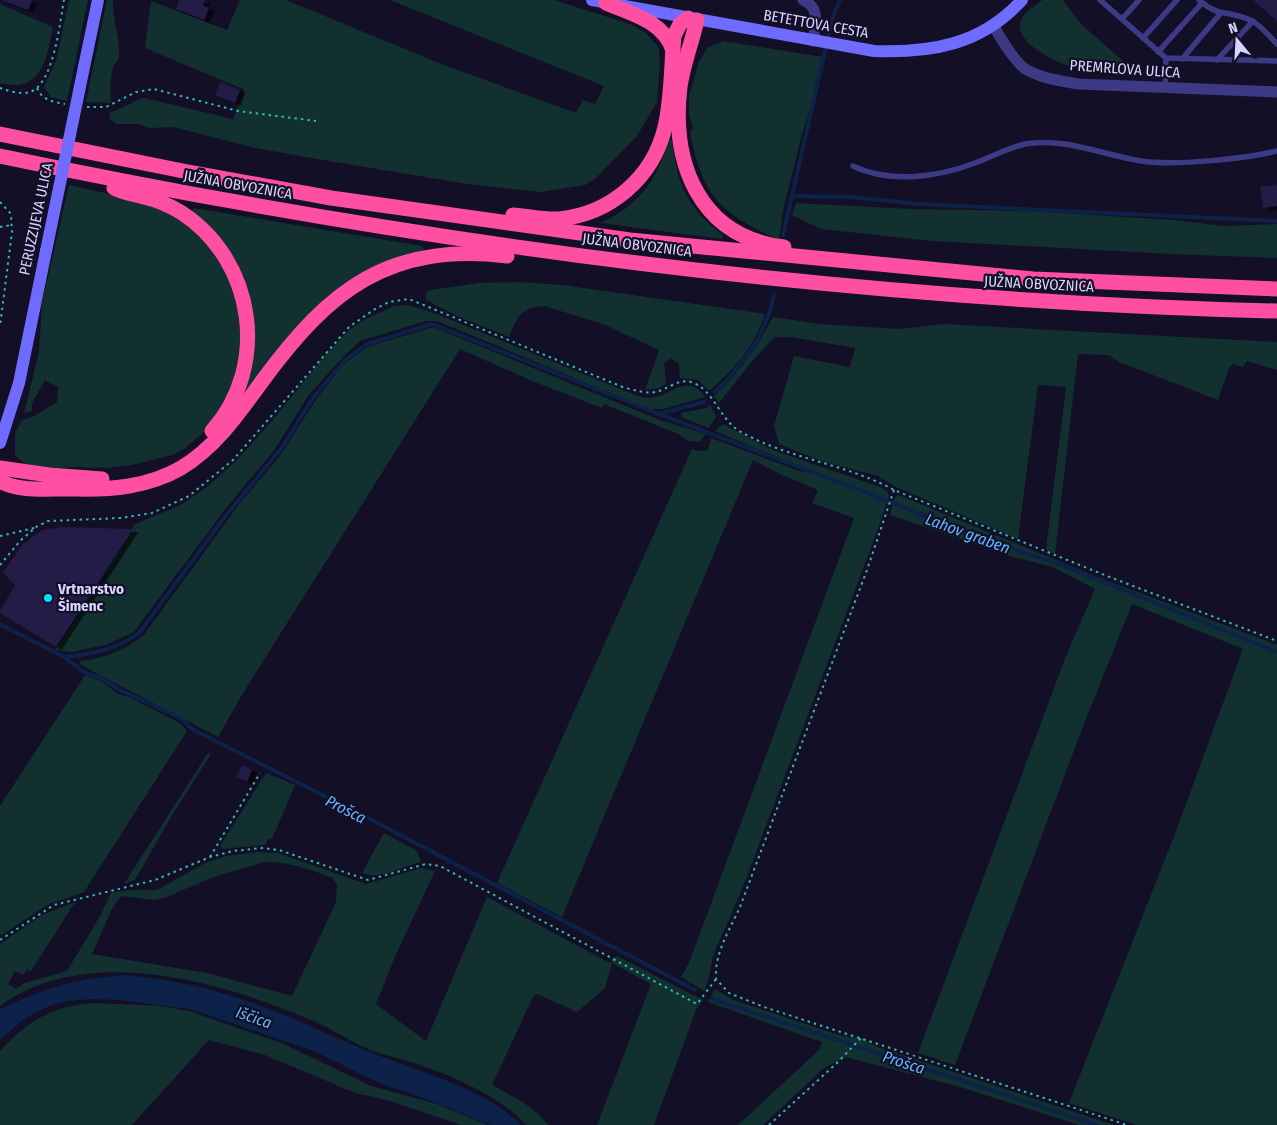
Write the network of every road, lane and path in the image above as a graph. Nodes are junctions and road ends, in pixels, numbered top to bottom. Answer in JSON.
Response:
{"nodes":[{"id":1,"x":64,"y":0,"type":"edge"},
{"id":2,"x":98,"y":0,"type":"edge"},
{"id":3,"x":803,"y":0,"type":"edge"},
{"id":4,"x":1022,"y":0,"type":"edge"},
{"id":5,"x":1102,"y":0,"type":"edge"},
{"id":6,"x":1139,"y":0,"type":"edge"},
{"id":7,"x":1177,"y":0,"type":"edge"},
{"id":8,"x":599,"y":2,"type":"edge"},
{"id":9,"x":1200,"y":2,"type":"edge"},
{"id":10,"x":1220,"y":14,"type":"junction"},
{"id":11,"x":692,"y":19,"type":"junction"},
{"id":12,"x":1122,"y":19,"type":"junction"},
{"id":13,"x":1252,"y":21,"type":"junction"},
{"id":14,"x":994,"y":26,"type":"junction"},
{"id":15,"x":1143,"y":38,"type":"junction"},
{"id":16,"x":817,"y":41,"type":"junction"},
{"id":17,"x":1277,"y":44,"type":"edge"},
{"id":18,"x":673,"y":51,"type":"junction"},
{"id":19,"x":1158,"y":52,"type":"junction"},
{"id":20,"x":1166,"y":58,"type":"junction"},
{"id":21,"x":1182,"y":59,"type":"junction"},
{"id":22,"x":1217,"y":60,"type":"junction"},
{"id":23,"x":1277,"y":61,"type":"edge"},
{"id":24,"x":0,"y":88,"type":"edge"},
{"id":25,"x":37,"y":88,"type":"junction"},
{"id":26,"x":1165,"y":88,"type":"junction"},
{"id":27,"x":1277,"y":92,"type":"edge"},
{"id":28,"x":65,"y":104,"type":"dead end"},
{"id":29,"x":84,"y":107,"type":"dead end"},
{"id":30,"x":316,"y":121,"type":"dead end"},
{"id":31,"x":0,"y":134,"type":"edge"},
{"id":32,"x":1277,"y":151,"type":"edge"},
{"id":33,"x":0,"y":156,"type":"edge"},
{"id":34,"x":853,"y":166,"type":"dead end"},
{"id":35,"x":105,"y":178,"type":"junction"},
{"id":36,"x":0,"y":202,"type":"edge"},
{"id":37,"x":450,"y":216,"type":"junction"},
{"id":38,"x":12,"y":225,"type":"junction"},
{"id":39,"x":0,"y":227,"type":"edge"},
{"id":40,"x":568,"y":255,"type":"junction"},
{"id":41,"x":1033,"y":278,"type":"junction"},
{"id":42,"x":1277,"y":289,"type":"edge"},
{"id":43,"x":1277,"y":312,"type":"edge"},
{"id":44,"x":0,"y":326,"type":"edge"},
{"id":45,"x":0,"y":443,"type":"edge"},
{"id":46,"x":0,"y":468,"type":"edge"},
{"id":47,"x":0,"y":481,"type":"edge"},
{"id":48,"x":22,"y":487,"type":"junction"},
{"id":49,"x":894,"y":490,"type":"junction"},
{"id":50,"x":0,"y":494,"type":"edge"},
{"id":51,"x":36,"y":527,"type":"junction"},
{"id":52,"x":0,"y":536,"type":"edge"},
{"id":53,"x":0,"y":565,"type":"edge"},
{"id":54,"x":1277,"y":641,"type":"edge"},
{"id":55,"x":260,"y":773,"type":"dead end"},
{"id":56,"x":210,"y":857,"type":"junction"},
{"id":57,"x":0,"y":940,"type":"edge"},
{"id":58,"x":716,"y":980,"type":"junction"},
{"id":59,"x":861,"y":1038,"type":"junction"},
{"id":60,"x":769,"y":1125,"type":"edge"},
{"id":61,"x":1127,"y":1125,"type":"edge"}],
"edges":[{"from":1,"to":25,"type":"path"},
{"from":2,"to":45,"type":"main road","name":"PERUZZIJEVA ULICA","bridge":true},
{"from":3,"to":16,"type":"street"},
{"from":4,"to":14,"type":"main road","name":"BETETTOVA CESTA"},
{"from":5,"to":12,"type":"lane"},
{"from":6,"to":12,"type":"lane"},
{"from":7,"to":15,"type":"lane"},
{"from":8,"to":11,"type":"main road","name":"BETETTOVA CESTA"},
{"from":8,"to":18,"type":"highway"},
{"from":9,"to":10,"type":"lane"},
{"from":9,"to":19,"type":"lane"},
{"from":10,"to":13,"type":"lane"},
{"from":10,"to":21,"type":"lane"},
{"from":11,"to":16,"type":"main road","name":"BETETTOVA CESTA"},
{"from":11,"to":18,"type":"highway"},
{"from":11,"to":41,"type":"highway"},
{"from":12,"to":15,"type":"lane"},
{"from":13,"to":17,"type":"lane"},
{"from":13,"to":22,"type":"lane"},
{"from":14,"to":16,"type":"main road","name":"BETETTOVA CESTA"},
{"from":14,"to":26,"type":"street","name":"PREMRLOVA ULICA"},
{"from":15,"to":19,"type":"lane"},
{"from":18,"to":37,"type":"highway"},
{"from":19,"to":20,"type":"lane"},
{"from":20,"to":21,"type":"lane"},
{"from":20,"to":26,"type":"lane"},
{"from":21,"to":22,"type":"lane"},
{"from":22,"to":23,"type":"lane"},
{"from":24,"to":25,"type":"path"},
{"from":25,"to":28,"type":"path"},
{"from":26,"to":27,"type":"street","name":"PREMRLOVA ULICA"},
{"from":29,"to":30,"type":"path"},
{"from":31,"to":37,"type":"highway","name":"JUŽNA OBVOZNICA"},
{"from":32,"to":34,"type":"lane"},
{"from":33,"to":35,"type":"highway","name":"JUŽNA OBVOZNICA"},
{"from":35,"to":40,"type":"highway","name":"JUŽNA OBVOZNICA"},
{"from":35,"to":46,"type":"highway"},
{"from":36,"to":38,"type":"path"},
{"from":37,"to":41,"type":"highway","name":"JUŽNA OBVOZNICA"},
{"from":38,"to":39,"type":"path"},
{"from":38,"to":44,"type":"path"},
{"from":40,"to":43,"type":"highway","name":"JUŽNA OBVOZNICA"},
{"from":40,"to":48,"type":"highway"},
{"from":41,"to":42,"type":"highway","name":"JUŽNA OBVOZNICA"},
{"from":47,"to":48,"type":"highway"},
{"from":48,"to":50,"type":"highway"},
{"from":49,"to":51,"type":"path"},
{"from":49,"to":54,"type":"path"},
{"from":49,"to":58,"type":"path"},
{"from":51,"to":52,"type":"path"},
{"from":51,"to":53,"type":"path"},
{"from":55,"to":56,"type":"path"},
{"from":56,"to":57,"type":"path"},
{"from":56,"to":58,"type":"path"},
{"from":58,"to":59,"type":"path"},
{"from":59,"to":60,"type":"path"},
{"from":59,"to":61,"type":"path"}]}
